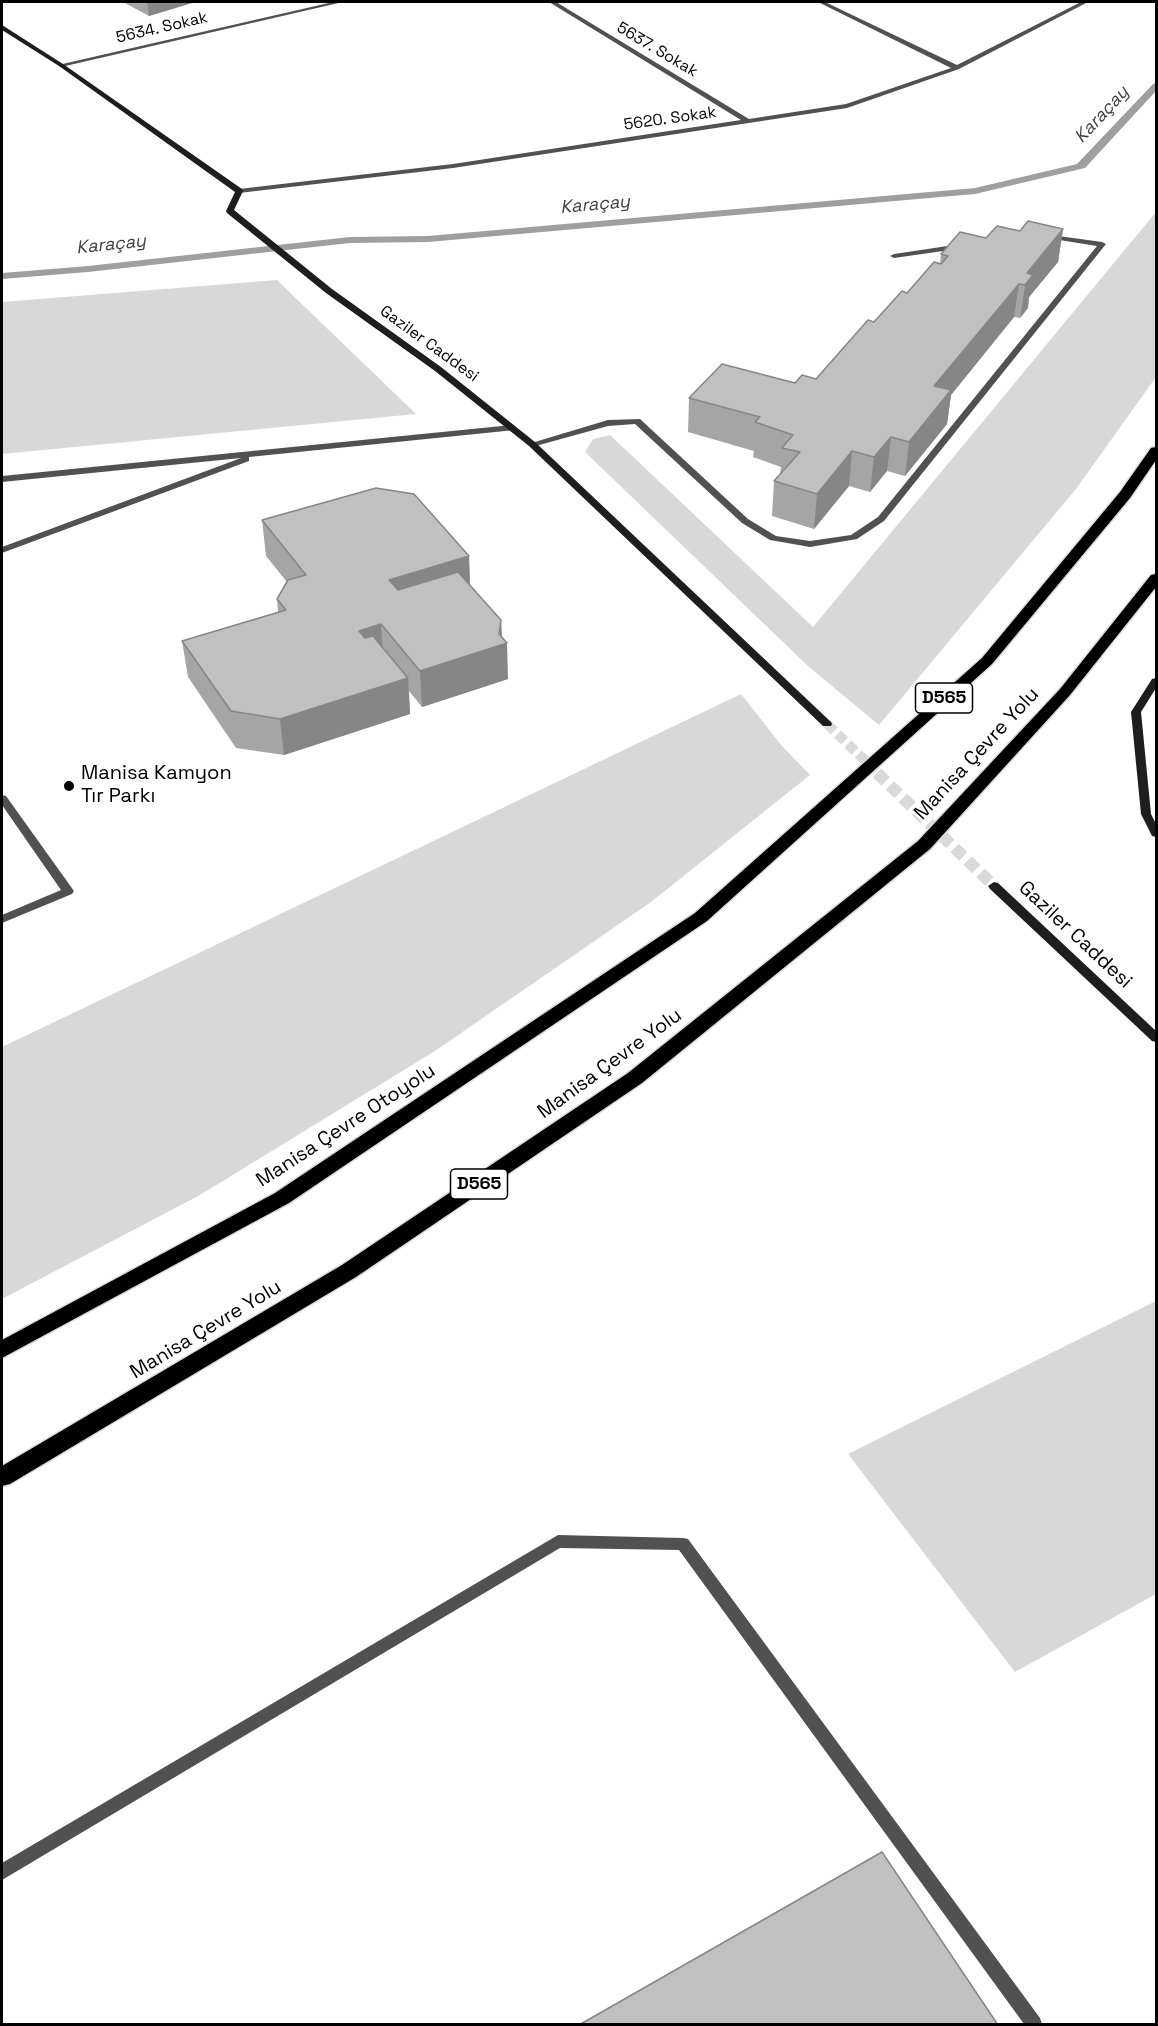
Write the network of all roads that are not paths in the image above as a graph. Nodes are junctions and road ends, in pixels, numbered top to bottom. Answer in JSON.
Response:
{"nodes":[{"id":1,"x":340,"y":2,"type":"edge"},
{"id":2,"x":552,"y":2,"type":"edge"},
{"id":3,"x":821,"y":2,"type":"edge"},
{"id":4,"x":1085,"y":2,"type":"edge"},
{"id":5,"x":2,"y":27,"type":"edge"},
{"id":6,"x":61,"y":65,"type":"junction"},
{"id":7,"x":957,"y":68,"type":"junction"},
{"id":8,"x":748,"y":121,"type":"junction"},
{"id":9,"x":239,"y":191,"type":"junction"},
{"id":10,"x":1039,"y":237,"type":"edge"},
{"id":11,"x":971,"y":244,"type":"edge"},
{"id":12,"x":894,"y":256,"type":"dead end"},
{"id":13,"x":512,"y":428,"type":"junction"},
{"id":14,"x":532,"y":444,"type":"junction"},
{"id":15,"x":1156,"y":450,"type":"edge"},
{"id":16,"x":264,"y":452,"type":"junction"},
{"id":17,"x":2,"y":479,"type":"edge"},
{"id":18,"x":2,"y":550,"type":"edge"},
{"id":19,"x":1156,"y":578,"type":"edge"},
{"id":20,"x":1156,"y":681,"type":"edge"},
{"id":21,"x":827,"y":724,"type":"tunnel mouth"},
{"id":22,"x":2,"y":798,"type":"edge"},
{"id":23,"x":1156,"y":833,"type":"edge"},
{"id":24,"x":994,"y":886,"type":"tunnel mouth"},
{"id":25,"x":2,"y":919,"type":"edge"},
{"id":26,"x":1156,"y":1038,"type":"edge"},
{"id":27,"x":2,"y":1350,"type":"edge"},
{"id":28,"x":2,"y":1477,"type":"edge"},
{"id":29,"x":2,"y":1872,"type":"edge"},
{"id":30,"x":1034,"y":2025,"type":"edge"}],
"edges":[{"from":1,"to":6,"type":"street","name":"5634. Sokak"},
{"from":2,"to":8,"type":"street","name":"5637. Sokak"},
{"from":3,"to":7,"type":"street"},
{"from":4,"to":7,"type":"street","name":"5620. Sokak"},
{"from":5,"to":6,"type":"street"},
{"from":6,"to":9,"type":"street"},
{"from":7,"to":8,"type":"street","name":"5620. Sokak"},
{"from":8,"to":9,"type":"street","name":"5620. Sokak"},
{"from":9,"to":13,"type":"street","name":"Gaziler Caddesi"},
{"from":10,"to":14,"type":"street"},
{"from":11,"to":12,"type":"street"},
{"from":13,"to":14,"type":"street","name":"Gaziler Caddesi"},
{"from":13,"to":16,"type":"street"},
{"from":14,"to":21,"type":"street","name":"Gaziler Caddesi"},
{"from":15,"to":27,"type":"highway","name":"Manisa Çevre Otoyolu","number":"D565"},
{"from":16,"to":17,"type":"street"},
{"from":16,"to":18,"type":"street"},
{"from":19,"to":28,"type":"highway","name":"Manisa Çevre Yolu","number":"D565"},
{"from":20,"to":23,"type":"street"},
{"from":22,"to":25,"type":"street"},
{"from":24,"to":26,"type":"street","name":"Gaziler Caddesi"},
{"from":29,"to":30,"type":"street"}]}
